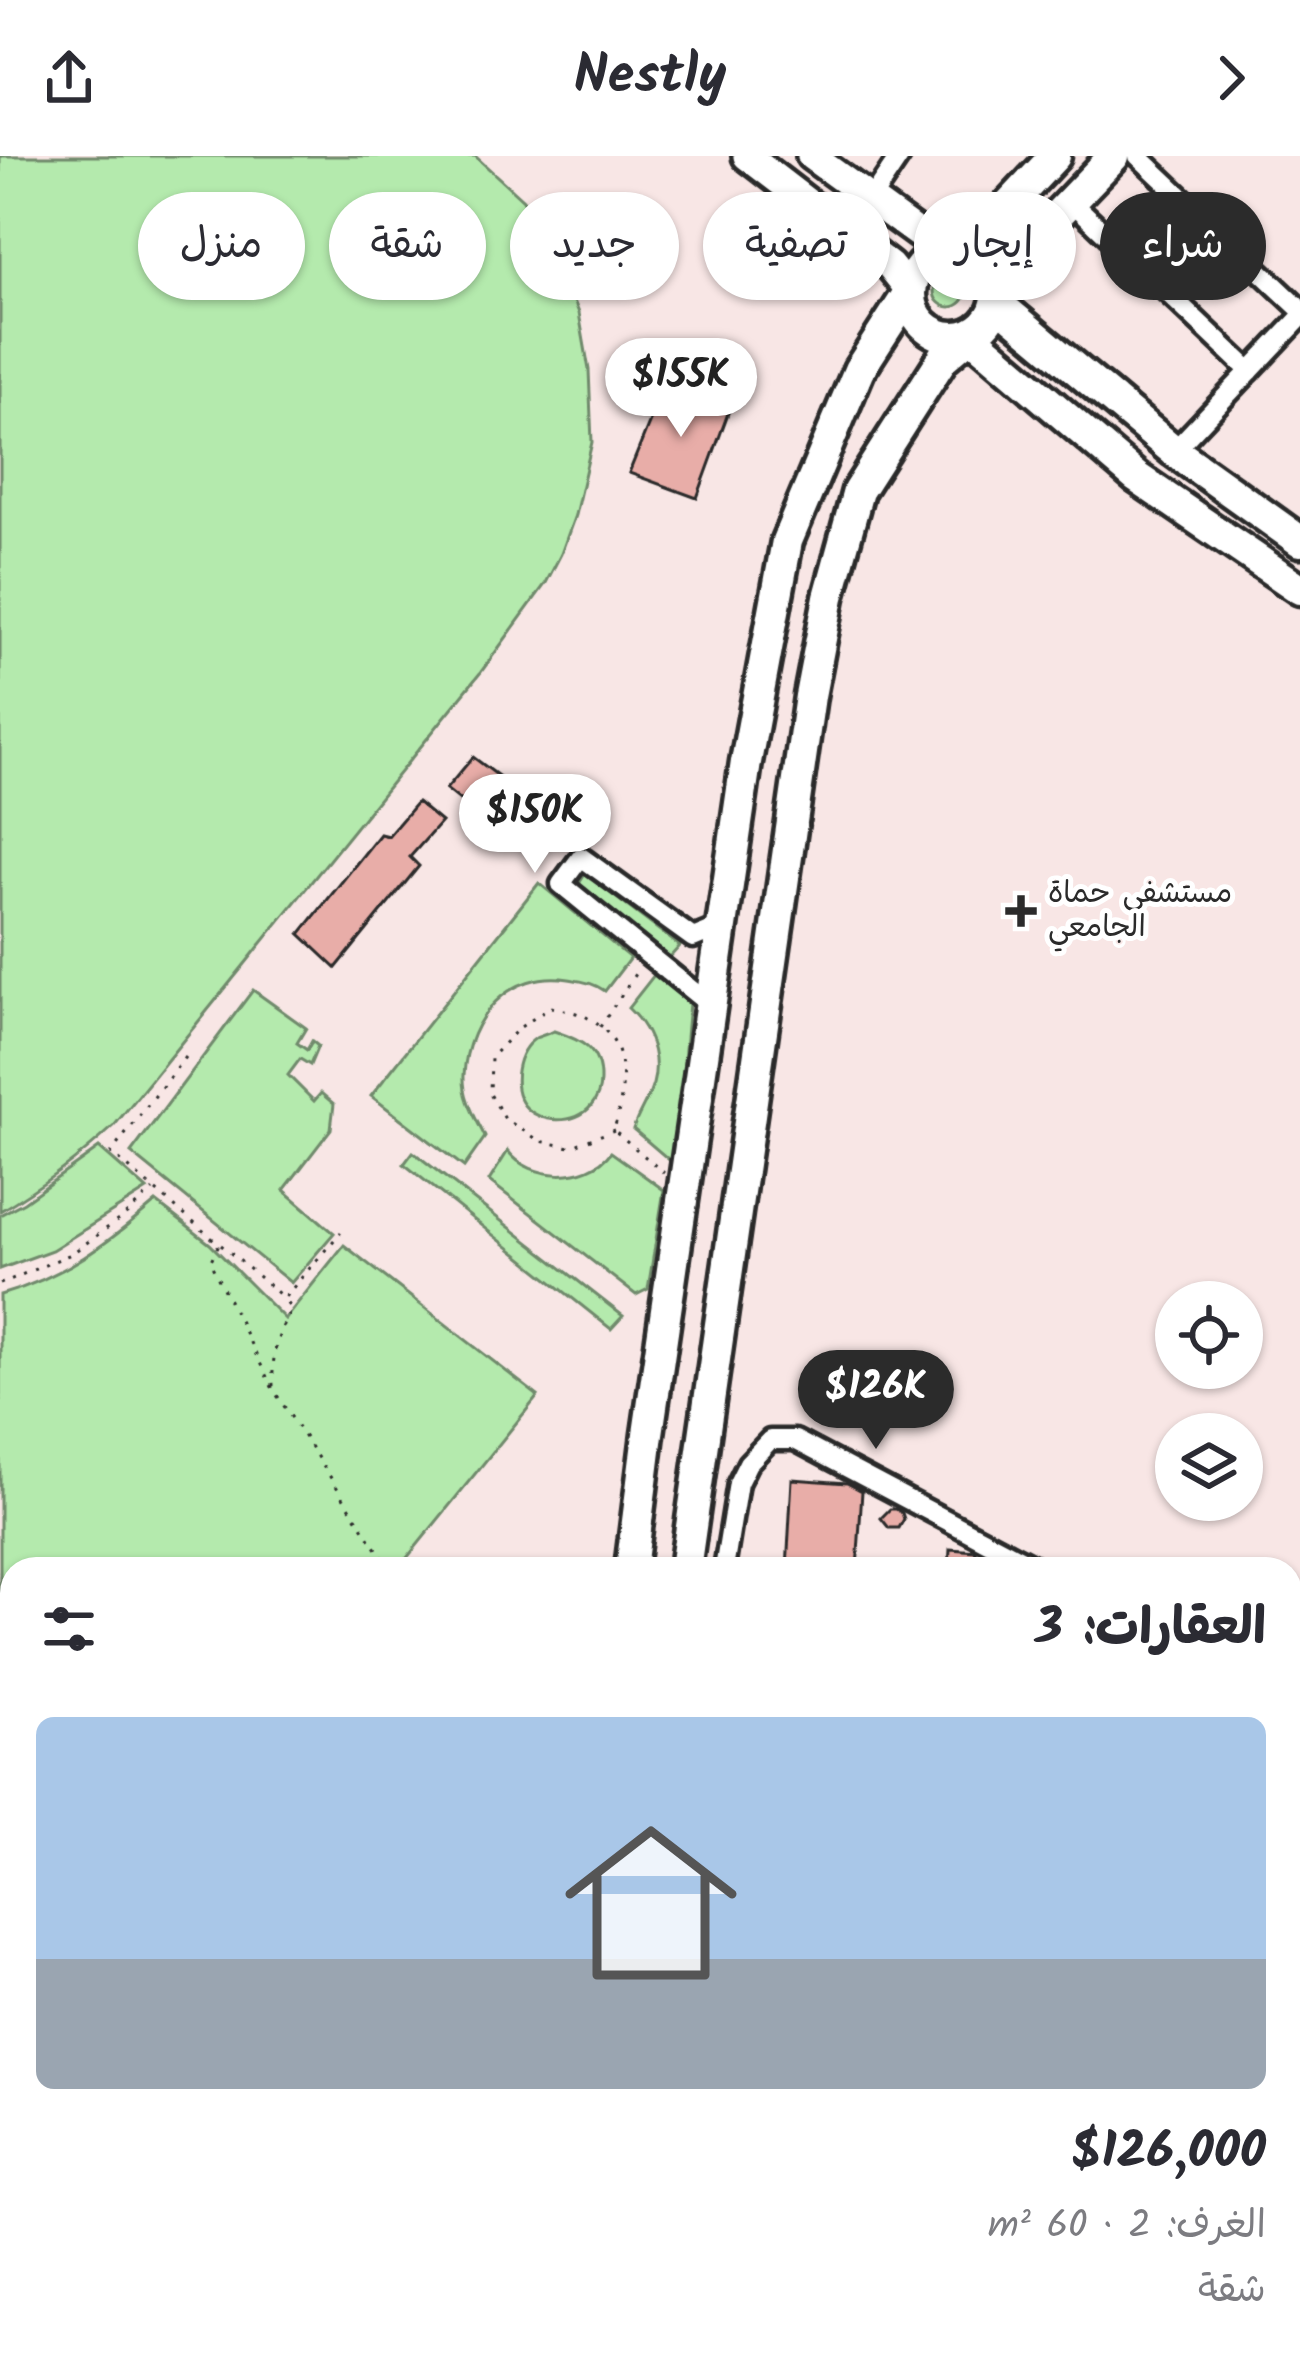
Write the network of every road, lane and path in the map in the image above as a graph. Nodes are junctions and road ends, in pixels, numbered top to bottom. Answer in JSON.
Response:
{"nodes":[{"id":1,"x":747,"y":156,"type":"edge"},
{"id":2,"x":812,"y":156,"type":"edge"},
{"id":3,"x":900,"y":156,"type":"edge"},
{"id":4,"x":1054,"y":156,"type":"edge"},
{"id":5,"x":1114,"y":156,"type":"edge"},
{"id":6,"x":1138,"y":156,"type":"edge"},
{"id":7,"x":861,"y":192,"type":"edge"},
{"id":8,"x":876,"y":192,"type":"edge"},
{"id":9,"x":1016,"y":192,"type":"edge"},
{"id":10,"x":1076,"y":196,"type":"edge"},
{"id":11,"x":1076,"y":206,"type":"edge"},
{"id":12,"x":914,"y":280,"type":"edge"},
{"id":13,"x":910,"y":291,"type":"junction"},
{"id":14,"x":993,"y":300,"type":"edge"},
{"id":15,"x":1006,"y":300,"type":"edge"},
{"id":16,"x":1300,"y":314,"type":"edge"},
{"id":17,"x":970,"y":335,"type":"junction"},
{"id":18,"x":1250,"y":371,"type":"junction"},
{"id":19,"x":1174,"y":452,"type":"junction"},
{"id":20,"x":1300,"y":541,"type":"edge"},
{"id":21,"x":1300,"y":589,"type":"edge"},
{"id":22,"x":722,"y":926,"type":"junction"},
{"id":23,"x":648,"y":955,"type":"junction"},
{"id":24,"x":710,"y":1005,"type":"junction"},
{"id":25,"x":600,"y":1027,"type":"junction"},
{"id":26,"x":185,"y":1057,"type":"dead end"},
{"id":27,"x":614,"y":1130,"type":"junction"},
{"id":28,"x":154,"y":1189,"type":"junction"},
{"id":29,"x":683,"y":1189,"type":"junction"},
{"id":30,"x":340,"y":1232,"type":"dead end"},
{"id":31,"x":219,"y":1244,"type":"junction"},
{"id":32,"x":0,"y":1284,"type":"edge"},
{"id":33,"x":284,"y":1298,"type":"junction"},
{"id":34,"x":273,"y":1389,"type":"junction"},
{"id":35,"x":382,"y":1557,"type":"edge"},
{"id":36,"x":633,"y":1557,"type":"edge"},
{"id":37,"x":687,"y":1557,"type":"edge"},
{"id":38,"x":726,"y":1557,"type":"edge"},
{"id":39,"x":1017,"y":1557,"type":"edge"}],
"edges":[{"from":1,"to":13,"type":"main road"},
{"from":2,"to":7,"type":"main road"},
{"from":3,"to":8,"type":"street"},
{"from":4,"to":9,"type":"main road"},
{"from":5,"to":10,"type":"main road"},
{"from":6,"to":16,"type":"street"},
{"from":11,"to":18,"type":"street"},
{"from":12,"to":13,"type":"main road"},
{"from":13,"to":17,"type":"main road"},
{"from":13,"to":22,"type":"main road"},
{"from":14,"to":17,"type":"main road"},
{"from":15,"to":19,"type":"main road"},
{"from":16,"to":18,"type":"street"},
{"from":17,"to":21,"type":"main road"},
{"from":17,"to":37,"type":"main road"},
{"from":18,"to":19,"type":"street"},
{"from":19,"to":20,"type":"main road"},
{"from":22,"to":23,"type":"street"},
{"from":22,"to":24,"type":"main road"},
{"from":23,"to":24,"type":"street"},
{"from":23,"to":25,"type":"path"},
{"from":24,"to":29,"type":"main road"},
{"from":25,"to":27,"type":"path"},
{"from":25,"to":27,"type":"path"},
{"from":26,"to":28,"type":"path"},
{"from":27,"to":29,"type":"path"},
{"from":28,"to":31,"type":"path"},
{"from":28,"to":32,"type":"path"},
{"from":29,"to":36,"type":"main road"},
{"from":30,"to":33,"type":"path"},
{"from":31,"to":33,"type":"path"},
{"from":31,"to":34,"type":"path"},
{"from":33,"to":34,"type":"path"},
{"from":34,"to":35,"type":"path"},
{"from":38,"to":39,"type":"street"}]}
